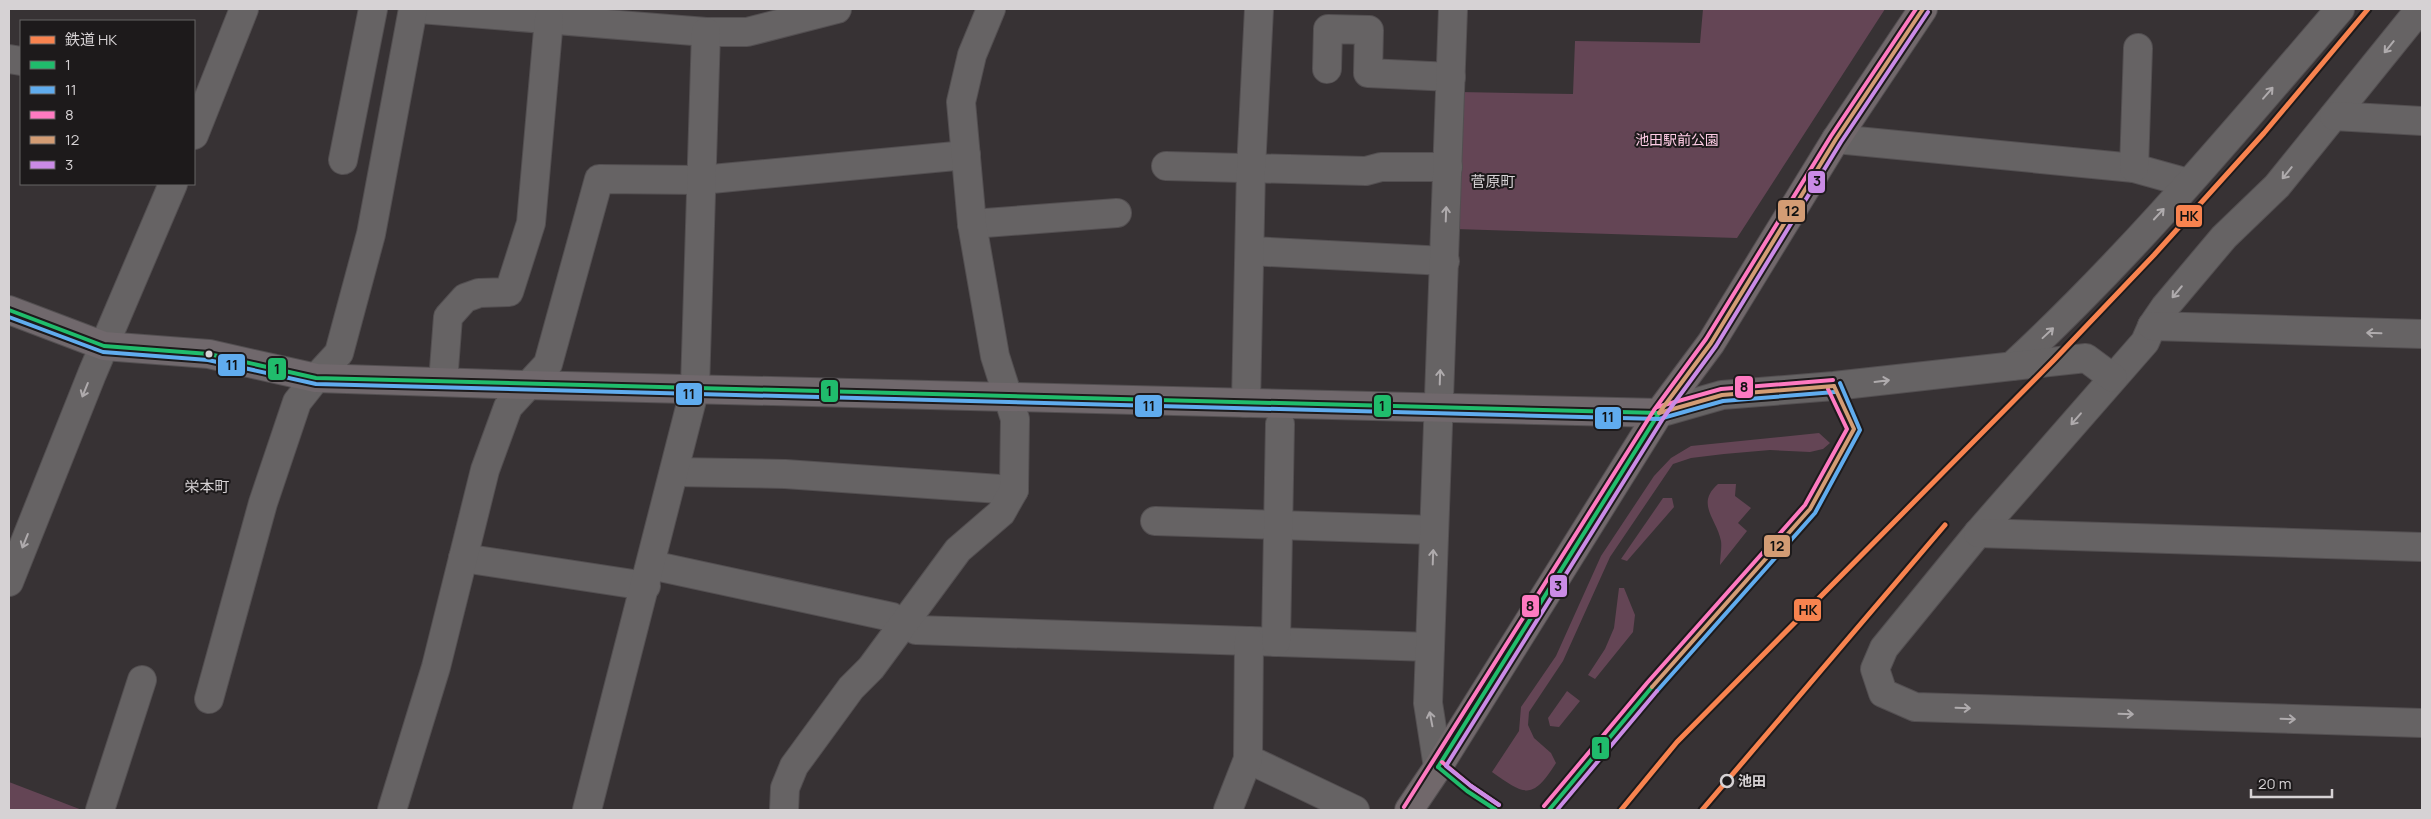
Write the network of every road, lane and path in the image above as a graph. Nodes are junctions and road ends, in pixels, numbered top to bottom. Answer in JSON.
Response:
{"nodes":[{"id":1,"x":244,"y":9,"type":"edge"},
{"id":2,"x":373,"y":9,"type":"edge"},
{"id":3,"x":413,"y":9,"type":"edge"},
{"id":4,"x":420,"y":9,"type":"edge"},
{"id":5,"x":990,"y":9,"type":"edge"},
{"id":6,"x":1259,"y":9,"type":"edge"},
{"id":7,"x":1453,"y":9,"type":"edge"},
{"id":8,"x":1923,"y":9,"type":"edge"},
{"id":9,"x":2340,"y":9,"type":"edge"},
{"id":10,"x":2420,"y":9,"type":"edge"},
{"id":11,"x":822,"y":11,"type":"edge"},
{"id":12,"x":500,"y":12,"type":"edge"},
{"id":13,"x":549,"y":20,"type":"junction"},
{"id":14,"x":706,"y":32,"type":"junction"},
{"id":15,"x":2138,"y":48,"type":"dead end"},
{"id":16,"x":1327,"y":69,"type":"dead end"},
{"id":17,"x":1451,"y":77,"type":"junction"},
{"id":18,"x":200,"y":104,"type":"edge"},
{"id":19,"x":2334,"y":116,"type":"junction"},
{"id":20,"x":2422,"y":121,"type":"edge"},
{"id":21,"x":195,"y":130,"type":"edge"},
{"id":22,"x":1836,"y":139,"type":"junction"},
{"id":23,"x":966,"y":155,"type":"junction"},
{"id":24,"x":1166,"y":166,"type":"dead end"},
{"id":25,"x":1448,"y":167,"type":"junction"},
{"id":26,"x":2134,"y":168,"type":"junction"},
{"id":27,"x":1251,"y":169,"type":"junction"},
{"id":28,"x":382,"y":172,"type":"junction"},
{"id":29,"x":701,"y":180,"type":"junction"},
{"id":30,"x":2188,"y":183,"type":"junction"},
{"id":31,"x":173,"y":185,"type":"edge"},
{"id":32,"x":1117,"y":213,"type":"dead end"},
{"id":33,"x":972,"y":224,"type":"junction"},
{"id":34,"x":1250,"y":251,"type":"junction"},
{"id":35,"x":1444,"y":261,"type":"junction"},
{"id":36,"x":9,"y":310,"type":"edge"},
{"id":37,"x":2152,"y":326,"type":"junction"},
{"id":38,"x":2422,"y":334,"type":"edge"},
{"id":39,"x":104,"y":346,"type":"junction"},
{"id":40,"x":2012,"y":366,"type":"junction"},
{"id":41,"x":316,"y":378,"type":"junction"},
{"id":42,"x":2113,"y":378,"type":"junction"},
{"id":43,"x":443,"y":382,"type":"junction"},
{"id":44,"x":526,"y":385,"type":"junction"},
{"id":45,"x":695,"y":388,"type":"junction"},
{"id":46,"x":1008,"y":397,"type":"junction"},
{"id":47,"x":1246,"y":403,"type":"junction"},
{"id":48,"x":1439,"y":408,"type":"junction"},
{"id":49,"x":1659,"y":413,"type":"junction"},
{"id":50,"x":1280,"y":424,"type":"dead end"},
{"id":51,"x":674,"y":472,"type":"junction"},
{"id":52,"x":1014,"y":490,"type":"junction"},
{"id":53,"x":1155,"y":522,"type":"dead end"},
{"id":54,"x":1278,"y":525,"type":"junction"},
{"id":55,"x":1434,"y":530,"type":"junction"},
{"id":56,"x":1978,"y":533,"type":"junction"},
{"id":57,"x":2422,"y":547,"type":"edge"},
{"id":58,"x":463,"y":558,"type":"junction"},
{"id":59,"x":648,"y":576,"type":"junction"},
{"id":60,"x":9,"y":582,"type":"edge"},
{"id":61,"x":904,"y":623,"type":"junction"},
{"id":62,"x":1263,"y":642,"type":"junction"},
{"id":63,"x":1430,"y":648,"type":"junction"},
{"id":64,"x":142,"y":680,"type":"dead end"},
{"id":65,"x":210,"y":699,"type":"dead end"},
{"id":66,"x":2422,"y":724,"type":"edge"},
{"id":67,"x":1248,"y":759,"type":"junction"},
{"id":68,"x":1438,"y":767,"type":"junction"},
{"id":69,"x":100,"y":810,"type":"edge"},
{"id":70,"x":392,"y":810,"type":"edge"},
{"id":71,"x":588,"y":810,"type":"edge"},
{"id":72,"x":784,"y":810,"type":"edge"},
{"id":73,"x":1228,"y":810,"type":"edge"},
{"id":74,"x":1355,"y":810,"type":"edge"},
{"id":75,"x":1409,"y":810,"type":"edge"}],
"edges":[{"from":1,"to":18,"type":"street"},
{"from":2,"to":28,"type":"street"},
{"from":3,"to":28,"type":"street"},
{"from":4,"to":12,"type":"street"},
{"from":5,"to":23,"type":"street"},
{"from":6,"to":27,"type":"street"},
{"from":7,"to":17,"type":"street"},
{"from":8,"to":22,"type":"highway"},
{"from":30,"to":9,"type":"street","one_way":true},
{"from":10,"to":19,"type":"street","one_way":true},
{"from":11,"to":14,"type":"street"},
{"from":12,"to":13,"type":"street"},
{"from":13,"to":14,"type":"street"},
{"from":13,"to":43,"type":"street"},
{"from":14,"to":29,"type":"street"},
{"from":15,"to":26,"type":"street"},
{"from":16,"to":17,"type":"street"},
{"from":17,"to":25,"type":"street"},
{"from":18,"to":21,"type":"street"},
{"from":19,"to":20,"type":"street"},
{"from":19,"to":37,"type":"street","one_way":true},
{"from":22,"to":26,"type":"street"},
{"from":22,"to":49,"type":"highway"},
{"from":23,"to":29,"type":"street"},
{"from":23,"to":33,"type":"street"},
{"from":24,"to":27,"type":"street"},
{"from":25,"to":27,"type":"street"},
{"from":35,"to":25,"type":"street","one_way":true},
{"from":26,"to":30,"type":"street"},
{"from":27,"to":34,"type":"street"},
{"from":28,"to":41,"type":"street"},
{"from":29,"to":44,"type":"street"},
{"from":29,"to":45,"type":"street"},
{"from":40,"to":30,"type":"street","one_way":true},
{"from":31,"to":39,"type":"street"},
{"from":32,"to":33,"type":"street"},
{"from":33,"to":46,"type":"street"},
{"from":34,"to":35,"type":"street"},
{"from":34,"to":47,"type":"street"},
{"from":48,"to":35,"type":"street","one_way":true},
{"from":36,"to":39,"type":"main road"},
{"from":38,"to":37,"type":"street","one_way":true},
{"from":37,"to":42,"type":"street"},
{"from":39,"to":41,"type":"main road"},
{"from":39,"to":60,"type":"street","one_way":true},
{"from":40,"to":42,"type":"street"},
{"from":49,"to":40,"type":"street","one_way":true},
{"from":41,"to":43,"type":"main road"},
{"from":41,"to":65,"type":"street"},
{"from":42,"to":56,"type":"street","one_way":true},
{"from":43,"to":44,"type":"main road"},
{"from":44,"to":45,"type":"main road"},
{"from":44,"to":58,"type":"street"},
{"from":45,"to":46,"type":"main road"},
{"from":45,"to":51,"type":"street"},
{"from":46,"to":47,"type":"main road"},
{"from":46,"to":52,"type":"street"},
{"from":47,"to":48,"type":"main road"},
{"from":48,"to":49,"type":"main road"},
{"from":48,"to":55,"type":"street"},
{"from":49,"to":68,"type":"highway"},
{"from":50,"to":54,"type":"street"},
{"from":51,"to":52,"type":"street"},
{"from":51,"to":59,"type":"street"},
{"from":52,"to":61,"type":"street"},
{"from":53,"to":54,"type":"street"},
{"from":54,"to":55,"type":"street"},
{"from":54,"to":62,"type":"street"},
{"from":63,"to":55,"type":"street","one_way":true},
{"from":56,"to":57,"type":"street"},
{"from":56,"to":66,"type":"street","one_way":true},
{"from":58,"to":59,"type":"street"},
{"from":58,"to":70,"type":"street"},
{"from":59,"to":61,"type":"street"},
{"from":59,"to":71,"type":"street"},
{"from":61,"to":62,"type":"street"},
{"from":61,"to":72,"type":"street"},
{"from":62,"to":63,"type":"street"},
{"from":62,"to":67,"type":"street"},
{"from":68,"to":63,"type":"street","one_way":true},
{"from":64,"to":69,"type":"street"},
{"from":67,"to":73,"type":"street"},
{"from":67,"to":74,"type":"street"},
{"from":68,"to":75,"type":"highway"}]}
